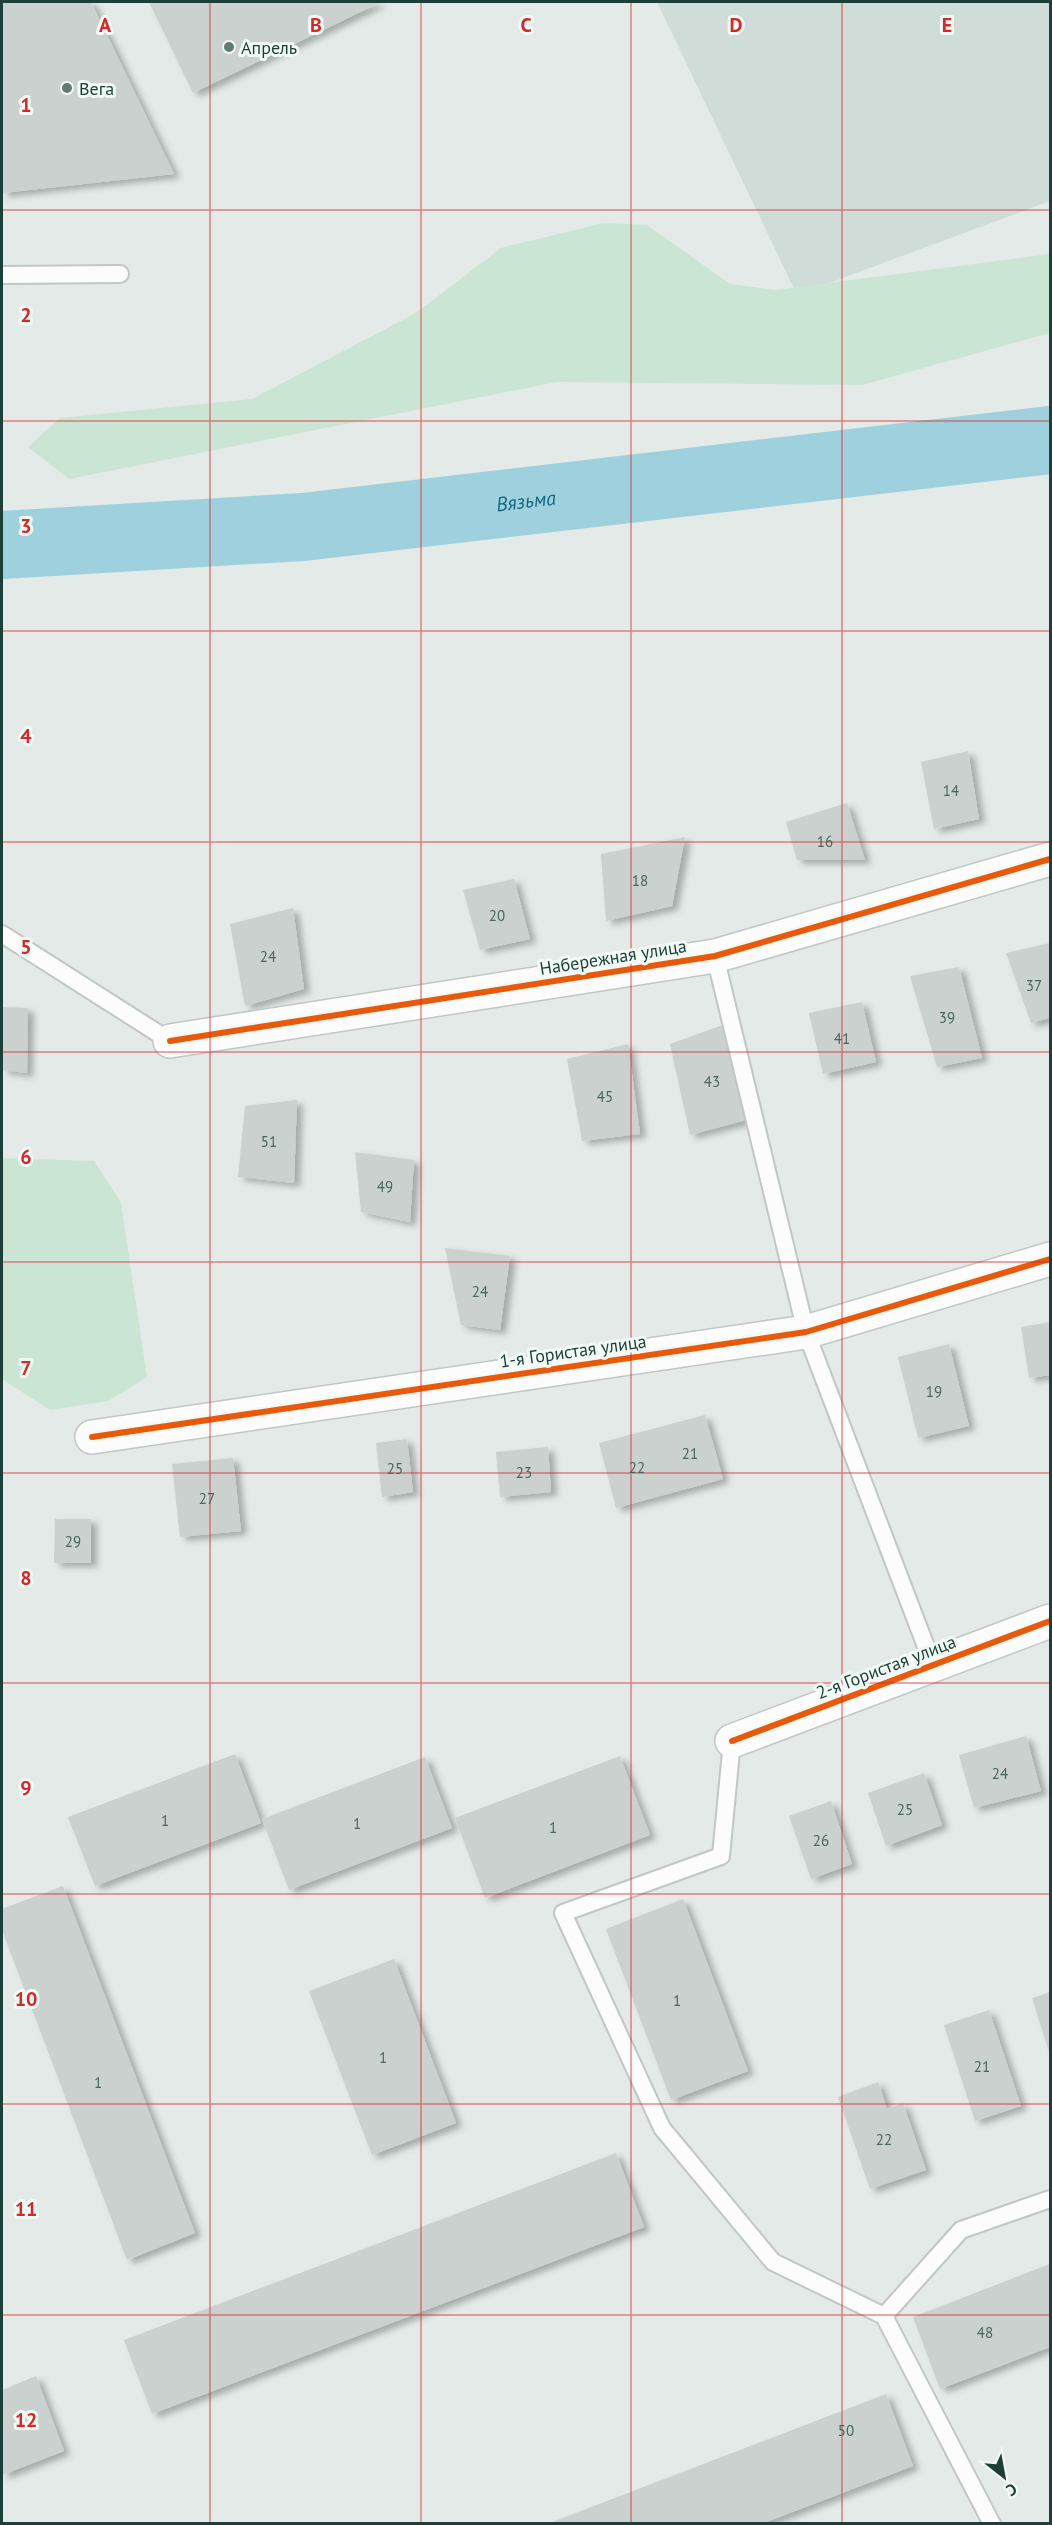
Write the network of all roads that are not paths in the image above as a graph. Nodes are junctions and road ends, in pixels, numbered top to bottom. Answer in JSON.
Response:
{"nodes":[{"id":1,"x":120,"y":274,"type":"dead end"},
{"id":2,"x":2,"y":275,"type":"edge"},
{"id":3,"x":1050,"y":859,"type":"edge"},
{"id":4,"x":2,"y":934,"type":"edge"},
{"id":5,"x":714,"y":956,"type":"junction"},
{"id":6,"x":170,"y":1041,"type":"joint"},
{"id":7,"x":1050,"y":1259,"type":"edge"},
{"id":8,"x":806,"y":1332,"type":"junction"},
{"id":9,"x":92,"y":1437,"type":"dead end"},
{"id":10,"x":1050,"y":1621,"type":"edge"},
{"id":11,"x":933,"y":1665,"type":"junction"},
{"id":12,"x":732,"y":1741,"type":"joint"},
{"id":13,"x":1050,"y":2199,"type":"edge"},
{"id":14,"x":884,"y":2316,"type":"junction"},
{"id":15,"x":992,"y":2523,"type":"edge"}],
"edges":[{"from":1,"to":2,"type":"lane"},
{"from":3,"to":5,"type":"street","name":"Набережная улица"},
{"from":4,"to":6,"type":"lane"},
{"from":5,"to":6,"type":"street","name":"Набережная улица"},
{"from":5,"to":8,"type":"lane"},
{"from":7,"to":8,"type":"street","name":"1-я Гористая улица"},
{"from":8,"to":9,"type":"street","name":"1-я Гористая улица"},
{"from":8,"to":11,"type":"lane"},
{"from":10,"to":11,"type":"street","name":"2-я Гористая улица"},
{"from":11,"to":12,"type":"street","name":"2-я Гористая улица"},
{"from":12,"to":14,"type":"lane"},
{"from":13,"to":14,"type":"lane"},
{"from":14,"to":15,"type":"lane"}]}
